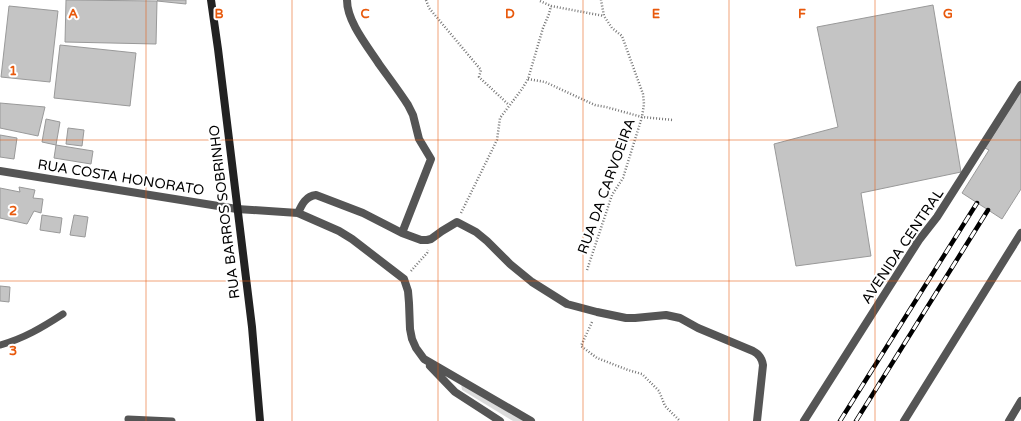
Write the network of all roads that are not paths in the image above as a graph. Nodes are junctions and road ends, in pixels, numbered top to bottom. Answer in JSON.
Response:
{"nodes":[{"id":1,"x":211,"y":0,"type":"edge"},
{"id":2,"x":347,"y":0,"type":"edge"},
{"id":3,"x":1021,"y":85,"type":"edge"},
{"id":4,"x":0,"y":171,"type":"edge"},
{"id":5,"x":237,"y":209,"type":"junction"},
{"id":6,"x":298,"y":212,"type":"junction"},
{"id":7,"x":402,"y":233,"type":"junction"},
{"id":8,"x":1021,"y":233,"type":"edge"},
{"id":9,"x":64,"y":314,"type":"dead end"},
{"id":10,"x":0,"y":345,"type":"edge"},
{"id":11,"x":424,"y":359,"type":"junction"},
{"id":12,"x":1021,"y":401,"type":"edge"},
{"id":13,"x":128,"y":419,"type":"dead end"},
{"id":14,"x":172,"y":421,"type":"edge"},
{"id":15,"x":260,"y":421,"type":"edge"},
{"id":16,"x":500,"y":421,"type":"edge"},
{"id":17,"x":531,"y":421,"type":"edge"},
{"id":18,"x":757,"y":421,"type":"edge"},
{"id":19,"x":804,"y":421,"type":"edge"},
{"id":20,"x":904,"y":421,"type":"edge"},
{"id":21,"x":1009,"y":421,"type":"edge"}],
"edges":[{"from":1,"to":5,"type":"street","name":"RUA BARROS SOBRINHO"},
{"from":2,"to":7,"type":"street"},
{"from":3,"to":19,"type":"street","name":"AVENIDA CENTRAL"},
{"from":4,"to":5,"type":"street","name":"RUA COSTA HONORATO"},
{"from":5,"to":6,"type":"street","name":"RUA COSTA HONORATO"},
{"from":5,"to":15,"type":"street","name":"RUA BARROS SOBRINHO"},
{"from":6,"to":7,"type":"street"},
{"from":6,"to":11,"type":"street"},
{"from":7,"to":18,"type":"street"},
{"from":8,"to":20,"type":"street"},
{"from":9,"to":10,"type":"lane"},
{"from":11,"to":16,"type":"street"},
{"from":11,"to":17,"type":"street"},
{"from":12,"to":21,"type":"street"},
{"from":13,"to":14,"type":"lane"}]}
